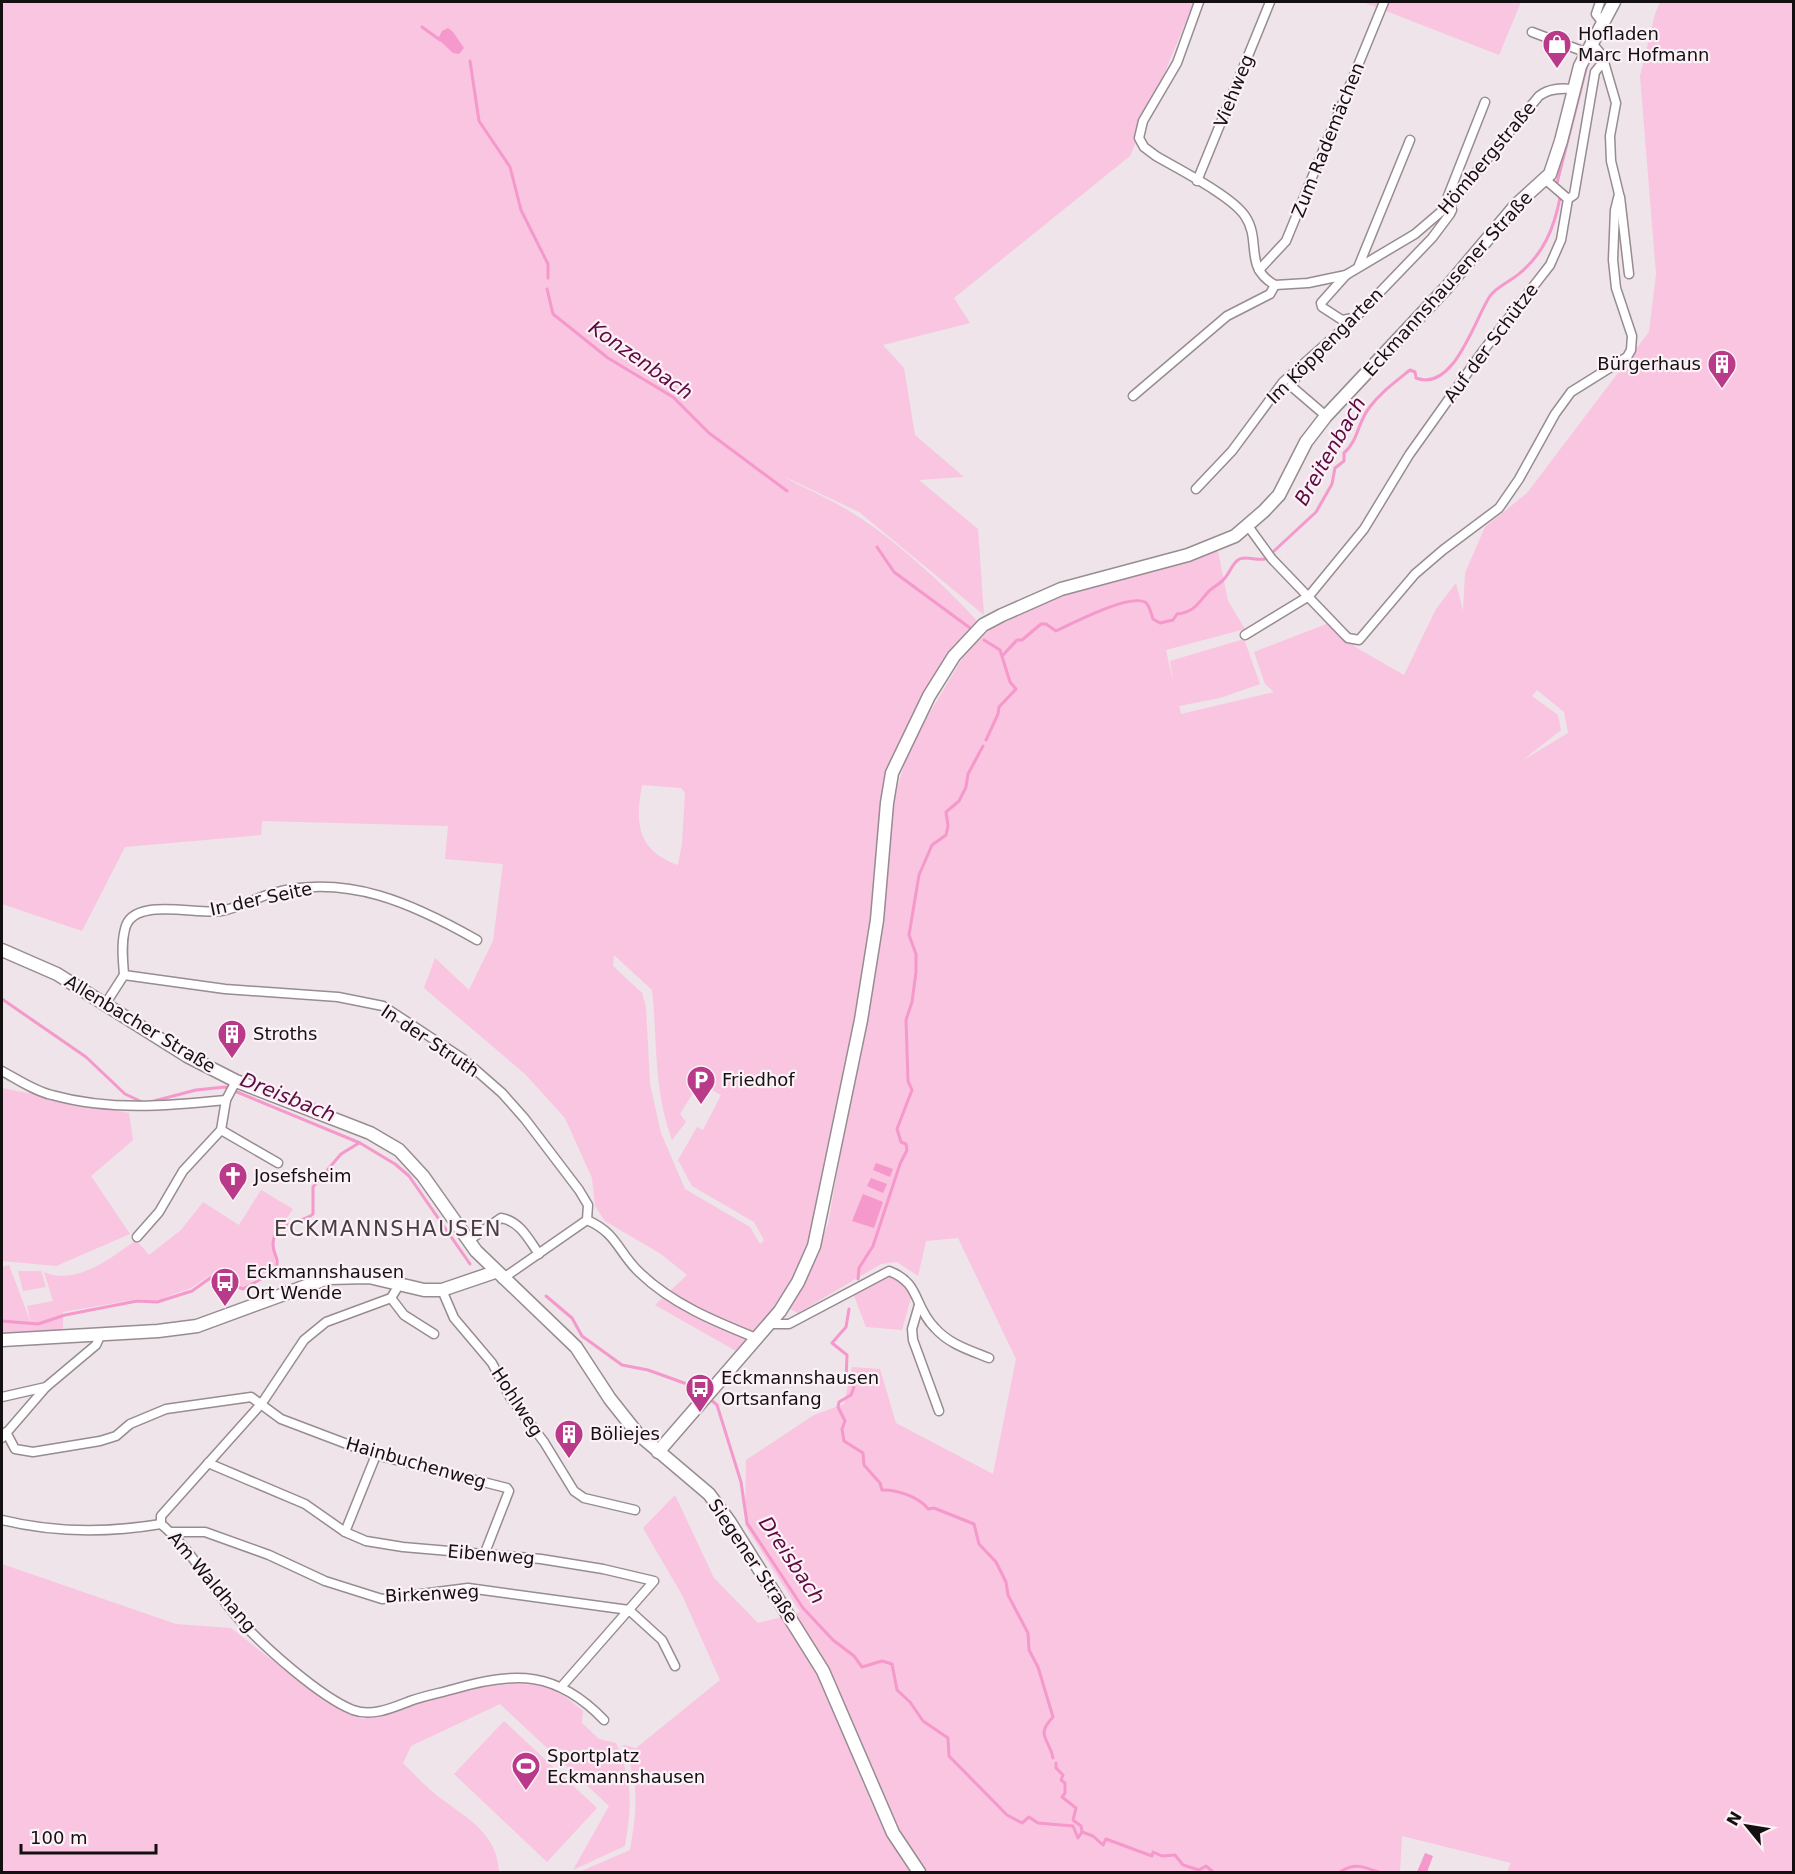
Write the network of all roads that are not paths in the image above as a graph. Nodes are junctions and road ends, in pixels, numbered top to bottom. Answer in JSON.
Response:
{"nodes":[{"id":1,"x":1199,"y":2,"type":"edge"},
{"id":2,"x":1270,"y":2,"type":"edge"},
{"id":3,"x":1384,"y":2,"type":"edge"},
{"id":4,"x":1600,"y":2,"type":"edge"},
{"id":5,"x":1614,"y":2,"type":"edge"},
{"id":6,"x":1603,"y":23,"type":"junction"},
{"id":7,"x":1532,"y":32,"type":"dead end"},
{"id":8,"x":1588,"y":47,"type":"junction"},
{"id":9,"x":1603,"y":62,"type":"junction"},
{"id":10,"x":1572,"y":88,"type":"junction"},
{"id":11,"x":1485,"y":102,"type":"dead end"},
{"id":12,"x":1410,"y":140,"type":"dead end"},
{"id":13,"x":1546,"y":180,"type":"junction"},
{"id":14,"x":1197,"y":181,"type":"junction"},
{"id":15,"x":1619,"y":194,"type":"junction"},
{"id":16,"x":1568,"y":199,"type":"junction"},
{"id":17,"x":1450,"y":204,"type":"junction"},
{"id":18,"x":1359,"y":266,"type":"junction"},
{"id":19,"x":1259,"y":270,"type":"junction"},
{"id":20,"x":1629,"y":274,"type":"dead end"},
{"id":21,"x":1346,"y":275,"type":"junction"},
{"id":22,"x":1275,"y":285,"type":"junction"},
{"id":23,"x":1356,"y":317,"type":"junction"},
{"id":24,"x":1301,"y":366,"type":"junction"},
{"id":25,"x":1133,"y":396,"type":"dead end"},
{"id":26,"x":1326,"y":416,"type":"junction"},
{"id":27,"x":1196,"y":489,"type":"dead end"},
{"id":28,"x":1248,"y":526,"type":"junction"},
{"id":29,"x":1308,"y":596,"type":"junction"},
{"id":30,"x":1245,"y":635,"type":"dead end"},
{"id":31,"x":477,"y":940,"type":"dead end"},
{"id":32,"x":2,"y":951,"type":"edge"},
{"id":33,"x":124,"y":975,"type":"junction"},
{"id":34,"x":106,"y":1003,"type":"junction"},
{"id":35,"x":2,"y":1071,"type":"edge"},
{"id":36,"x":231,"y":1090,"type":"junction"},
{"id":37,"x":221,"y":1130,"type":"junction"},
{"id":38,"x":278,"y":1163,"type":"dead end"},
{"id":39,"x":587,"y":1220,"type":"junction"},
{"id":40,"x":137,"y":1237,"type":"dead end"},
{"id":41,"x":468,"y":1241,"type":"junction"},
{"id":42,"x":539,"y":1254,"type":"junction"},
{"id":43,"x":498,"y":1275,"type":"junction"},
{"id":44,"x":399,"y":1285,"type":"junction"},
{"id":45,"x":442,"y":1290,"type":"junction"},
{"id":46,"x":391,"y":1298,"type":"junction"},
{"id":47,"x":919,"y":1305,"type":"junction"},
{"id":48,"x":769,"y":1324,"type":"junction"},
{"id":49,"x":101,"y":1334,"type":"junction"},
{"id":50,"x":434,"y":1334,"type":"dead end"},
{"id":51,"x":756,"y":1338,"type":"junction"},
{"id":52,"x":2,"y":1340,"type":"edge"},
{"id":53,"x":989,"y":1358,"type":"dead end"},
{"id":54,"x":46,"y":1387,"type":"junction"},
{"id":55,"x":2,"y":1397,"type":"edge"},
{"id":56,"x":262,"y":1403,"type":"junction"},
{"id":57,"x":939,"y":1411,"type":"dead end"},
{"id":58,"x":4,"y":1435,"type":"edge"},
{"id":59,"x":658,"y":1452,"type":"junction"},
{"id":60,"x":376,"y":1455,"type":"junction"},
{"id":61,"x":208,"y":1463,"type":"junction"},
{"id":62,"x":636,"y":1510,"type":"dead end"},
{"id":63,"x":2,"y":1520,"type":"edge"},
{"id":64,"x":161,"y":1524,"type":"junction"},
{"id":65,"x":171,"y":1532,"type":"junction"},
{"id":66,"x":345,"y":1532,"type":"junction"},
{"id":67,"x":484,"y":1555,"type":"junction"},
{"id":68,"x":629,"y":1610,"type":"junction"},
{"id":69,"x":675,"y":1666,"type":"dead end"},
{"id":70,"x":562,"y":1686,"type":"junction"},
{"id":71,"x":604,"y":1720,"type":"dead end"},
{"id":72,"x":919,"y":1872,"type":"edge"}],
"edges":[{"from":1,"to":14,"type":"street"},
{"from":2,"to":14,"type":"street","name":"Viehweg"},
{"from":3,"to":19,"type":"street","name":"Zum Rademächen"},
{"from":4,"to":6,"type":"street"},
{"from":5,"to":6,"type":"main road","name":"Eckmannshausener Straße"},
{"from":6,"to":8,"type":"main road","name":"Eckmannshausener Straße"},
{"from":7,"to":8,"type":"street"},
{"from":8,"to":9,"type":"street"},
{"from":8,"to":10,"type":"main road","name":"Eckmannshausener Straße"},
{"from":9,"to":15,"type":"street"},
{"from":9,"to":16,"type":"street","name":"Auf der Schütze"},
{"from":10,"to":13,"type":"main road","name":"Eckmannshausener Straße"},
{"from":10,"to":17,"type":"street","name":"Hömbergstraße"},
{"from":11,"to":17,"type":"street"},
{"from":12,"to":18,"type":"street"},
{"from":13,"to":16,"type":"street"},
{"from":13,"to":26,"type":"main road","name":"Eckmannshausener Straße"},
{"from":14,"to":19,"type":"street"},
{"from":15,"to":20,"type":"street"},
{"from":15,"to":29,"type":"street"},
{"from":16,"to":29,"type":"street","name":"Auf der Schütze"},
{"from":17,"to":18,"type":"street","name":"Hömbergstraße"},
{"from":17,"to":23,"type":"street","name":"Im Köppengarten"},
{"from":18,"to":21,"type":"street","name":"Hömbergstraße"},
{"from":19,"to":22,"type":"street"},
{"from":21,"to":22,"type":"street","name":"Hömbergstraße"},
{"from":21,"to":23,"type":"street"},
{"from":22,"to":25,"type":"street"},
{"from":23,"to":24,"type":"street","name":"Im Köppengarten"},
{"from":24,"to":26,"type":"street"},
{"from":24,"to":27,"type":"street","name":"Im Köppengarten"},
{"from":26,"to":28,"type":"main road","name":"Eckmannshausener Straße"},
{"from":28,"to":29,"type":"street"},
{"from":28,"to":48,"type":"main road","name":"Eckmannshausener Straße"},
{"from":29,"to":30,"type":"street","name":"Auf der Schütze"},
{"from":31,"to":33,"type":"street","name":"In der Seite"},
{"from":32,"to":34,"type":"main road","name":"Allenbacher Straße"},
{"from":33,"to":34,"type":"street"},
{"from":33,"to":39,"type":"street","name":"In der Struth"},
{"from":34,"to":36,"type":"main road","name":"Allenbacher Straße"},
{"from":35,"to":36,"type":"street"},
{"from":36,"to":37,"type":"street"},
{"from":36,"to":41,"type":"main road","name":"Allenbacher Straße"},
{"from":37,"to":38,"type":"street"},
{"from":37,"to":40,"type":"street"},
{"from":39,"to":42,"type":"street"},
{"from":39,"to":51,"type":"street"},
{"from":41,"to":42,"type":"street"},
{"from":41,"to":43,"type":"main road","name":"Allenbacher Straße"},
{"from":42,"to":43,"type":"street"},
{"from":43,"to":45,"type":"main road"},
{"from":43,"to":59,"type":"main road","name":"Siegener Straße"},
{"from":44,"to":45,"type":"main road"},
{"from":44,"to":46,"type":"street"},
{"from":44,"to":49,"type":"main road"},
{"from":45,"to":62,"type":"street","name":"Hohlweg"},
{"from":46,"to":50,"type":"street"},
{"from":46,"to":56,"type":"street","name":"Am Waldhang"},
{"from":47,"to":48,"type":"street"},
{"from":47,"to":53,"type":"street"},
{"from":47,"to":57,"type":"street"},
{"from":48,"to":51,"type":"main road","name":"Eckmannshausener Straße"},
{"from":49,"to":52,"type":"main road"},
{"from":49,"to":54,"type":"street"},
{"from":51,"to":59,"type":"main road","name":"Eckmannshausener Straße"},
{"from":54,"to":55,"type":"street"},
{"from":54,"to":58,"type":"street"},
{"from":56,"to":58,"type":"street"},
{"from":56,"to":60,"type":"street","name":"Hainbuchenweg"},
{"from":56,"to":61,"type":"street","name":"Am Waldhang"},
{"from":59,"to":72,"type":"main road","name":"Siegener Straße"},
{"from":60,"to":66,"type":"street"},
{"from":60,"to":67,"type":"street","name":"Hainbuchenweg"},
{"from":61,"to":64,"type":"street","name":"Am Waldhang"},
{"from":61,"to":66,"type":"street","name":"Eibenweg"},
{"from":63,"to":64,"type":"street"},
{"from":64,"to":65,"type":"street","name":"Am Waldhang"},
{"from":65,"to":68,"type":"street","name":"Birkenweg"},
{"from":65,"to":70,"type":"street","name":"Am Waldhang"},
{"from":66,"to":67,"type":"street","name":"Eibenweg"},
{"from":67,"to":68,"type":"street","name":"Eibenweg"},
{"from":68,"to":69,"type":"street"},
{"from":68,"to":70,"type":"street","name":"Eibenweg"},
{"from":70,"to":71,"type":"street","name":"Am Waldhang"}]}
